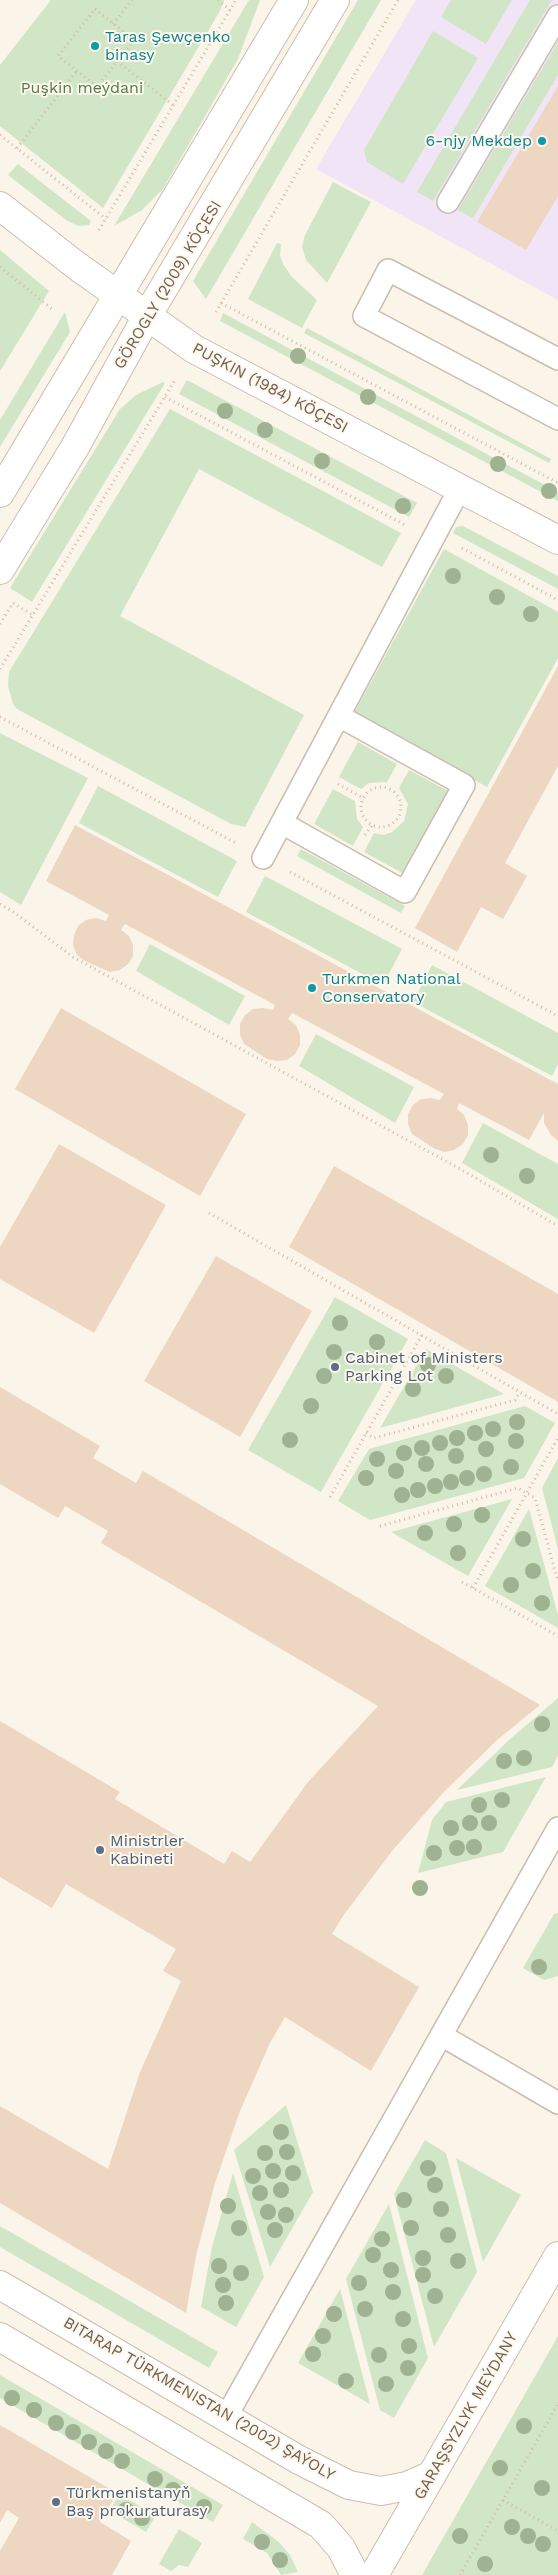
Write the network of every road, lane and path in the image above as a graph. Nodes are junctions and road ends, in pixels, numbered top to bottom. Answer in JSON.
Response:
{"nodes":[{"id":1,"x":132,"y":0,"type":"edge"},
{"id":2,"x":218,"y":0,"type":"edge"},
{"id":3,"x":236,"y":0,"type":"edge"},
{"id":4,"x":294,"y":0,"type":"edge"},
{"id":5,"x":335,"y":0,"type":"edge"},
{"id":6,"x":398,"y":0,"type":"edge"},
{"id":7,"x":230,"y":10,"type":"junction"},
{"id":8,"x":558,"y":16,"type":"edge"},
{"id":9,"x":113,"y":24,"type":"junction"},
{"id":10,"x":117,"y":61,"type":"junction"},
{"id":11,"x":76,"y":71,"type":"junction"},
{"id":12,"x":173,"y":105,"type":"junction"},
{"id":13,"x":0,"y":135,"type":"edge"},
{"id":14,"x":17,"y":148,"type":"junction"},
{"id":15,"x":448,"y":202,"type":"dead end"},
{"id":16,"x":0,"y":206,"type":"edge"},
{"id":17,"x":106,"y":219,"type":"junction"},
{"id":18,"x":99,"y":230,"type":"dead end"},
{"id":19,"x":0,"y":267,"type":"edge"},
{"id":20,"x":117,"y":296,"type":"junction"},
{"id":21,"x":221,"y":303,"type":"junction"},
{"id":22,"x":52,"y":309,"type":"dead end"},
{"id":23,"x":216,"y":312,"type":"dead end"},
{"id":24,"x":147,"y":316,"type":"junction"},
{"id":25,"x":558,"y":359,"type":"edge"},
{"id":26,"x":175,"y":380,"type":"dead end"},
{"id":27,"x":165,"y":396,"type":"junction"},
{"id":28,"x":558,"y":419,"type":"edge"},
{"id":29,"x":558,"y":483,"type":"edge"},
{"id":30,"x":460,"y":488,"type":"junction"},
{"id":31,"x":0,"y":493,"type":"edge"},
{"id":32,"x":411,"y":528,"type":"dead end"},
{"id":33,"x":558,"y":540,"type":"edge"},
{"id":34,"x":457,"y":545,"type":"dead end"},
{"id":35,"x":0,"y":570,"type":"edge"},
{"id":36,"x":558,"y":600,"type":"edge"},
{"id":37,"x":34,"y":616,"type":"junction"},
{"id":38,"x":0,"y":624,"type":"edge"},
{"id":39,"x":0,"y":669,"type":"edge"},
{"id":40,"x":339,"y":716,"type":"junction"},
{"id":41,"x":336,"y":783,"type":"dead end"},
{"id":42,"x":363,"y":798,"type":"junction"},
{"id":43,"x":282,"y":823,"type":"junction"},
{"id":44,"x":263,"y":858,"type":"dead end"},
{"id":45,"x":0,"y":904,"type":"edge"},
{"id":46,"x":209,"y":1213,"type":"dead end"},
{"id":47,"x":558,"y":1226,"type":"edge"},
{"id":48,"x":422,"y":1335,"type":"junction"},
{"id":49,"x":520,"y":1392,"type":"junction"},
{"id":50,"x":558,"y":1414,"type":"edge"},
{"id":51,"x":366,"y":1433,"type":"junction"},
{"id":52,"x":558,"y":1438,"type":"edge"},
{"id":53,"x":527,"y":1493,"type":"junction"},
{"id":54,"x":330,"y":1497,"type":"dead end"},
{"id":55,"x":380,"y":1526,"type":"dead end"},
{"id":56,"x":462,"y":1582,"type":"dead end"},
{"id":57,"x":558,"y":1582,"type":"edge"},
{"id":58,"x":473,"y":1588,"type":"junction"},
{"id":59,"x":558,"y":1636,"type":"edge"},
{"id":60,"x":558,"y":1828,"type":"edge"},
{"id":61,"x":441,"y":2035,"type":"junction"},
{"id":62,"x":558,"y":2103,"type":"edge"},
{"id":63,"x":558,"y":2256,"type":"edge"},
{"id":64,"x":0,"y":2284,"type":"edge"},
{"id":65,"x":0,"y":2337,"type":"edge"},
{"id":66,"x":558,"y":2404,"type":"edge"},
{"id":67,"x":226,"y":2417,"type":"junction"},
{"id":68,"x":432,"y":2475,"type":"junction"},
{"id":69,"x":503,"y":2500,"type":"junction"},
{"id":70,"x":558,"y":2531,"type":"edge"},
{"id":71,"x":355,"y":2575,"type":"edge"},
{"id":72,"x":374,"y":2575,"type":"edge"},
{"id":73,"x":460,"y":2575,"type":"edge"}],
"edges":[{"from":1,"to":9,"type":"path"},
{"from":2,"to":7,"type":"path"},
{"from":3,"to":7,"type":"path"},
{"from":4,"to":20,"type":"street"},
{"from":5,"to":24,"type":"street","name":"GÖROGLY (2009) KÖÇESI"},
{"from":6,"to":21,"type":"path"},
{"from":7,"to":12,"type":"path"},
{"from":8,"to":15,"type":"lane"},
{"from":9,"to":10,"type":"path"},
{"from":9,"to":11,"type":"path"},
{"from":10,"to":11,"type":"path"},
{"from":10,"to":12,"type":"path"},
{"from":11,"to":14,"type":"path"},
{"from":12,"to":17,"type":"path"},
{"from":13,"to":14,"type":"path"},
{"from":14,"to":17,"type":"path"},
{"from":16,"to":20,"type":"street","name":"PUŞKIN (1984) KÖÇESI"},
{"from":17,"to":18,"type":"path"},
{"from":19,"to":22,"type":"path"},
{"from":20,"to":24,"type":"street","name":"PUŞKIN (1984) KÖÇESI"},
{"from":20,"to":31,"type":"street"},
{"from":21,"to":23,"type":"path"},
{"from":21,"to":29,"type":"path"},
{"from":24,"to":30,"type":"street","name":"PUŞKIN (1984) KÖÇESI"},
{"from":24,"to":35,"type":"street","name":"GÖROGLY (2009) KÖÇESI"},
{"from":25,"to":28,"type":"lane"},
{"from":26,"to":27,"type":"path"},
{"from":27,"to":32,"type":"path"},
{"from":27,"to":37,"type":"path"},
{"from":30,"to":33,"type":"street","name":"PUŞKIN (1984) KÖÇESI"},
{"from":30,"to":40,"type":"lane"},
{"from":34,"to":36,"type":"path"},
{"from":37,"to":38,"type":"path"},
{"from":37,"to":39,"type":"path"},
{"from":40,"to":43,"type":"lane"},
{"from":40,"to":43,"type":"lane"},
{"from":41,"to":42,"type":"path"},
{"from":42,"to":42,"type":"path"},
{"from":43,"to":44,"type":"lane"},
{"from":45,"to":47,"type":"path"},
{"from":46,"to":48,"type":"path"},
{"from":48,"to":49,"type":"path"},
{"from":48,"to":51,"type":"path"},
{"from":49,"to":50,"type":"path"},
{"from":49,"to":51,"type":"path"},
{"from":51,"to":54,"type":"path"},
{"from":52,"to":53,"type":"path"},
{"from":53,"to":55,"type":"path"},
{"from":53,"to":57,"type":"path"},
{"from":53,"to":58,"type":"path"},
{"from":56,"to":58,"type":"path"},
{"from":58,"to":59,"type":"path"},
{"from":60,"to":61,"type":"lane"},
{"from":61,"to":62,"type":"lane"},
{"from":61,"to":67,"type":"lane"},
{"from":63,"to":68,"type":"street","name":"GARAŞSYZLYK MEÝDANY"},
{"from":64,"to":67,"type":"street","name":"BITARAP TÜRKMENISTAN (2002) ŞAÝOLY"},
{"from":65,"to":71,"type":"street"},
{"from":66,"to":69,"type":"path"},
{"from":67,"to":68,"type":"street","name":"BITARAP TÜRKMENISTAN (2002) ŞAÝOLY"},
{"from":68,"to":72,"type":"street","name":"GARAŞSYZLYK MEÝDANY"},
{"from":69,"to":70,"type":"path"},
{"from":69,"to":73,"type":"path"}]}
